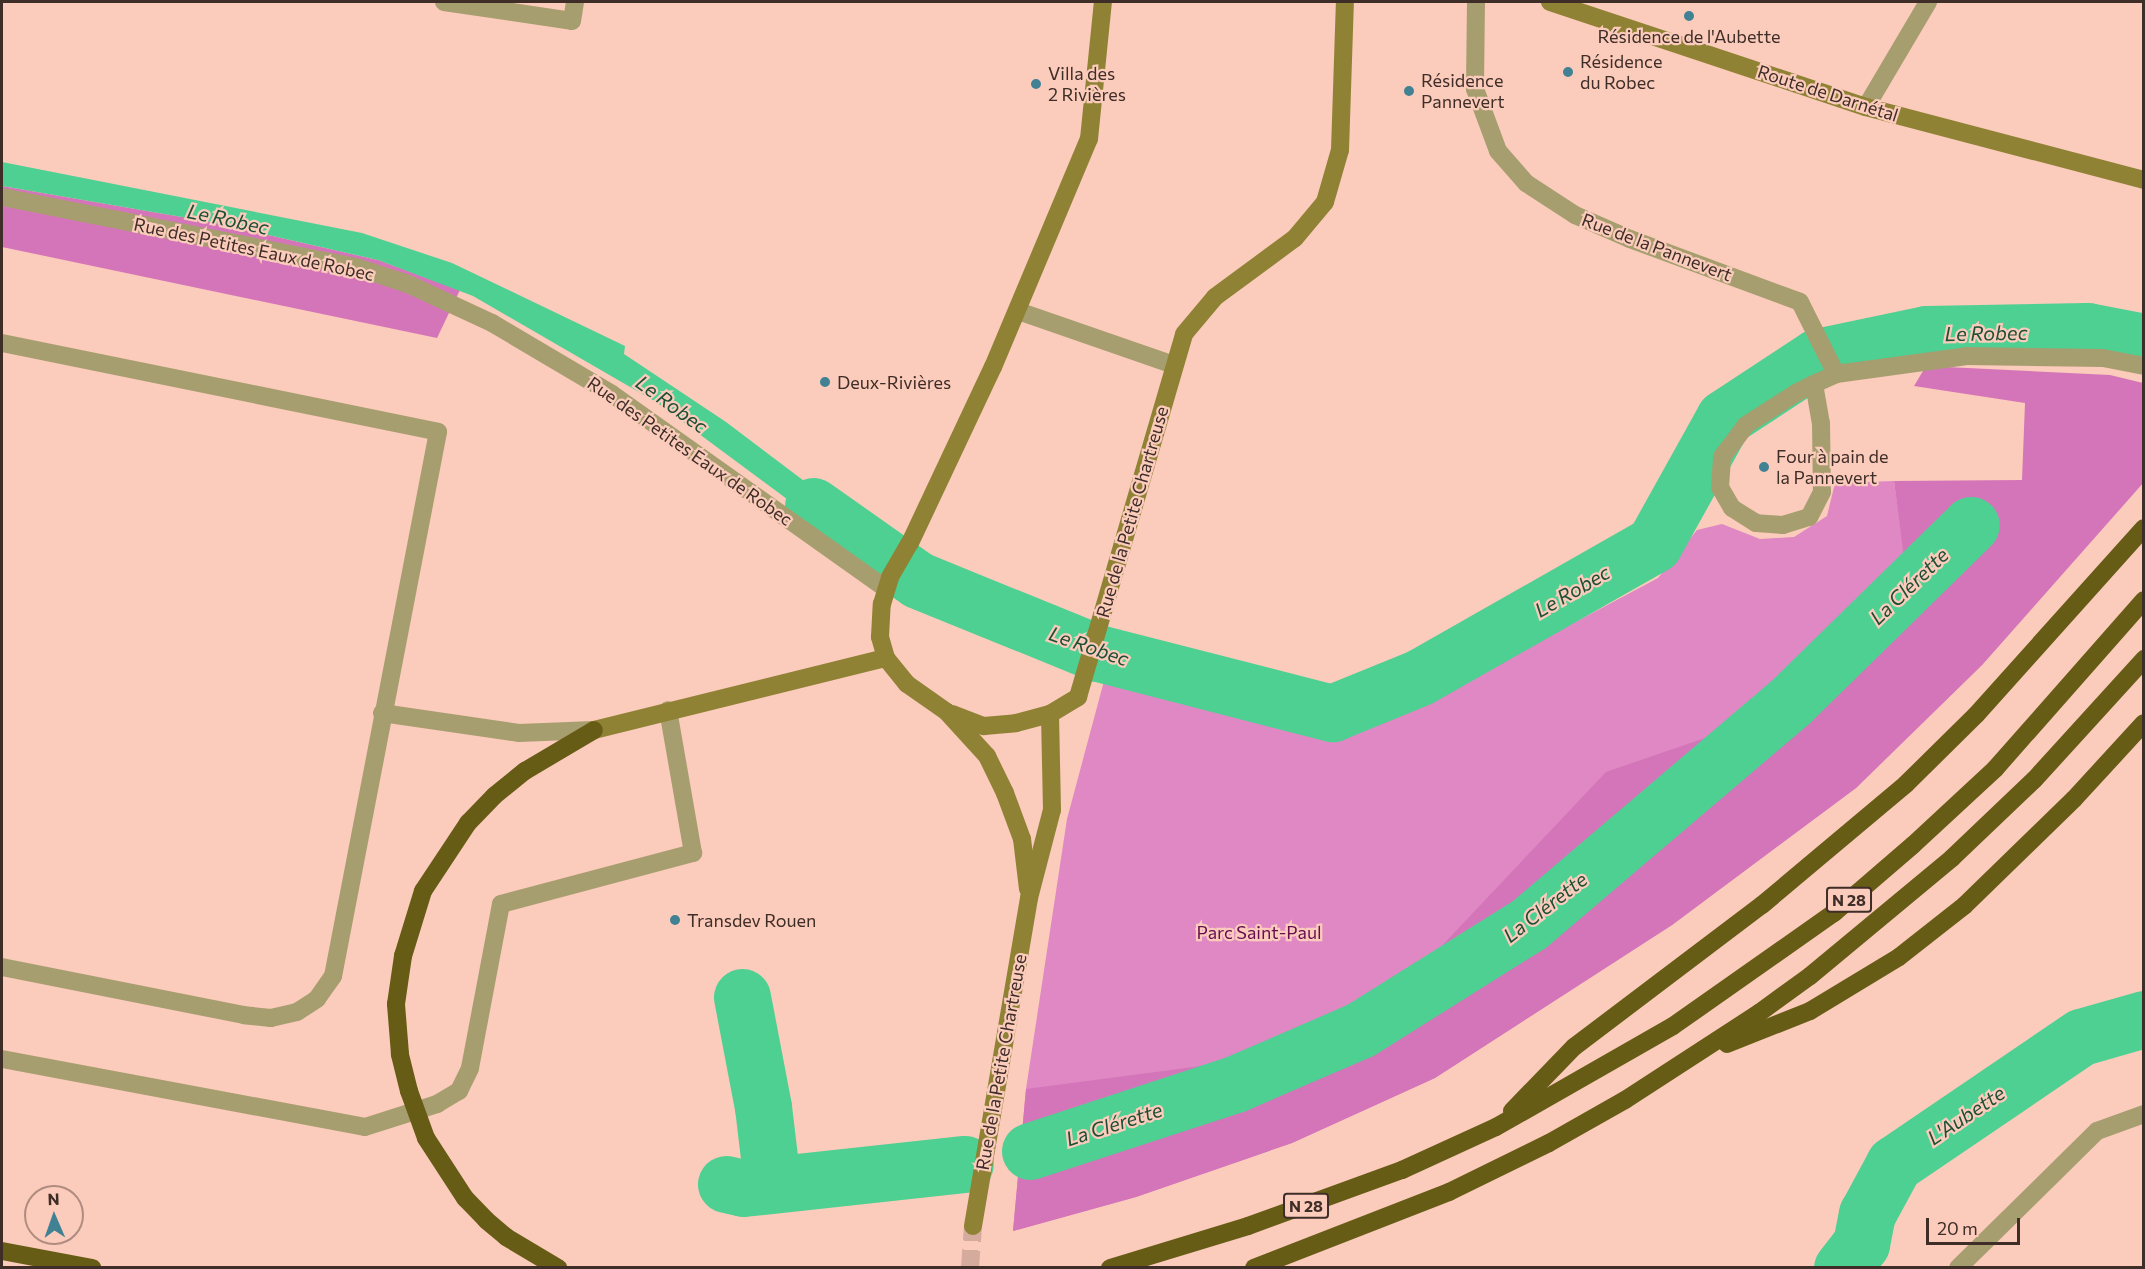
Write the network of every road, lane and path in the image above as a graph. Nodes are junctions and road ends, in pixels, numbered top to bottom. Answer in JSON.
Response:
{"nodes":[{"id":1,"x":444,"y":2,"type":"edge"},
{"id":2,"x":575,"y":2,"type":"edge"},
{"id":3,"x":1103,"y":2,"type":"edge"},
{"id":4,"x":1345,"y":2,"type":"edge"},
{"id":5,"x":1476,"y":2,"type":"edge"},
{"id":6,"x":1928,"y":2,"type":"edge"},
{"id":7,"x":1561,"y":3,"type":"edge"},
{"id":8,"x":1866,"y":107,"type":"junction"},
{"id":9,"x":2109,"y":170,"type":"junction"},
{"id":10,"x":2144,"y":170,"type":"edge"},
{"id":11,"x":2144,"y":180,"type":"edge"},
{"id":12,"x":2,"y":197,"type":"edge"},
{"id":13,"x":1018,"y":311,"type":"junction"},
{"id":14,"x":2,"y":343,"type":"edge"},
{"id":15,"x":1174,"y":365,"type":"junction"},
{"id":16,"x":2144,"y":366,"type":"edge"},
{"id":17,"x":1833,"y":368,"type":"junction"},
{"id":18,"x":1814,"y":384,"type":"junction"},
{"id":19,"x":2144,"y":528,"type":"edge"},
{"id":20,"x":888,"y":583,"type":"junction"},
{"id":21,"x":2144,"y":600,"type":"edge"},
{"id":22,"x":886,"y":658,"type":"junction"},
{"id":23,"x":2144,"y":659,"type":"edge"},
{"id":24,"x":668,"y":710,"type":"junction"},
{"id":25,"x":947,"y":712,"type":"junction"},
{"id":26,"x":382,"y":713,"type":"junction"},
{"id":27,"x":1050,"y":714,"type":"junction"},
{"id":28,"x":2144,"y":723,"type":"edge"},
{"id":29,"x":594,"y":730,"type":"junction"},
{"id":30,"x":1029,"y":898,"type":"junction"},
{"id":31,"x":2,"y":967,"type":"edge"},
{"id":32,"x":1694,"y":1056,"type":"junction"},
{"id":33,"x":2,"y":1059,"type":"edge"},
{"id":34,"x":2144,"y":1114,"type":"edge"},
{"id":35,"x":1496,"y":1127,"type":"junction"},
{"id":36,"x":973,"y":1226,"type":"tunnel mouth"},
{"id":37,"x":2,"y":1251,"type":"edge"},
{"id":38,"x":92,"y":1268,"type":"edge"},
{"id":39,"x":558,"y":1268,"type":"edge"},
{"id":40,"x":1110,"y":1268,"type":"edge"},
{"id":41,"x":1254,"y":1268,"type":"edge"},
{"id":42,"x":1958,"y":1268,"type":"edge"}],
"edges":[{"from":1,"to":2,"type":"street"},
{"from":3,"to":13,"type":"street"},
{"from":4,"to":15,"type":"street","name":"Rue de la Petite Chartreuse"},
{"from":5,"to":17,"type":"street","name":"Rue de la Pannevert"},
{"from":6,"to":8,"type":"street"},
{"from":7,"to":8,"type":"street","name":"Route de Darnétal"},
{"from":8,"to":9,"type":"street","name":"Route de Darnétal"},
{"from":9,"to":10,"type":"street","name":"Route de Darnétal"},
{"from":9,"to":11,"type":"street","name":"Route de Darnétal"},
{"from":12,"to":20,"type":"street","name":"Rue des Petites Eaux de Robec"},
{"from":13,"to":15,"type":"street"},
{"from":13,"to":20,"type":"street"},
{"from":14,"to":26,"type":"street"},
{"from":15,"to":27,"type":"street","name":"Rue de la Petite Chartreuse"},
{"from":16,"to":17,"type":"street"},
{"from":17,"to":18,"type":"street"},
{"from":18,"to":18,"type":"street"},
{"from":19,"to":35,"type":"highway"},
{"from":20,"to":22,"type":"street"},
{"from":21,"to":35,"type":"highway","number":"N 28"},
{"from":22,"to":24,"type":"street"},
{"from":22,"to":25,"type":"street","name":"Rue de la Petite Chartreuse"},
{"from":23,"to":32,"type":"highway","number":"N 28"},
{"from":24,"to":29,"type":"street"},
{"from":24,"to":33,"type":"street"},
{"from":25,"to":27,"type":"street","name":"Rue de la Petite Chartreuse"},
{"from":25,"to":30,"type":"street","name":"Rue de la Petite Chartreuse"},
{"from":26,"to":29,"type":"street"},
{"from":26,"to":31,"type":"street"},
{"from":27,"to":30,"type":"street","name":"Rue de la Petite Chartreuse"},
{"from":28,"to":32,"type":"highway"},
{"from":29,"to":39,"type":"highway","bridge":true},
{"from":30,"to":36,"type":"street","name":"Rue de la Petite Chartreuse"},
{"from":32,"to":41,"type":"highway","number":"N 28"},
{"from":34,"to":42,"type":"street"},
{"from":35,"to":40,"type":"highway","number":"N 28"},
{"from":37,"to":38,"type":"highway"}]}
